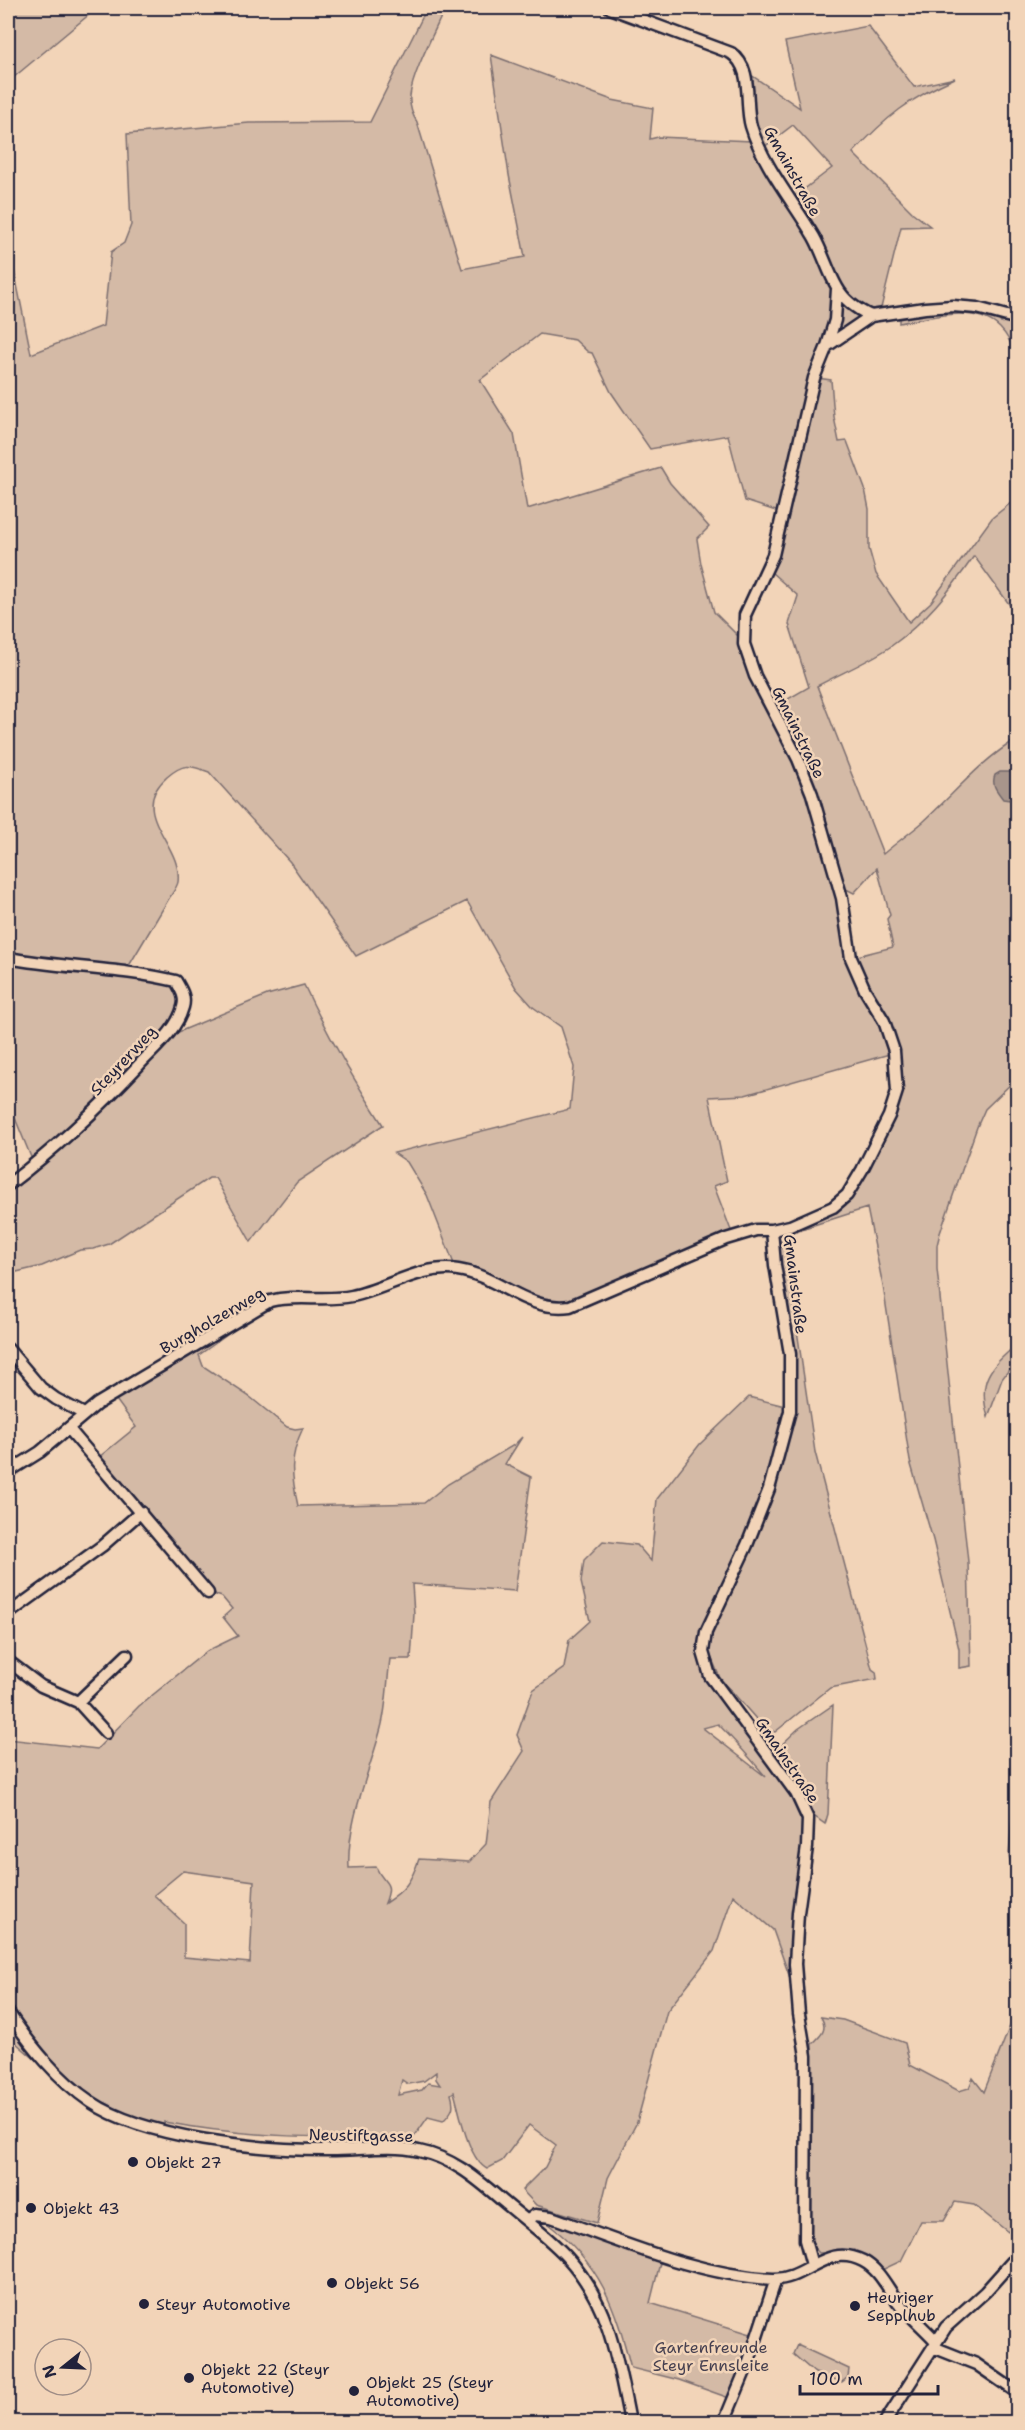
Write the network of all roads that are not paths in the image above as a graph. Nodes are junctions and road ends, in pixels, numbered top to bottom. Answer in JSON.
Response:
{"nodes":[{"id":1,"x":610,"y":8,"type":"edge"},
{"id":2,"x":837,"y":289,"type":"junction"},
{"id":3,"x":871,"y":316,"type":"junction"},
{"id":4,"x":1017,"y":320,"type":"edge"},
{"id":5,"x":827,"y":346,"type":"junction"},
{"id":6,"x":8,"y":958,"type":"edge"},
{"id":7,"x":8,"y":1185,"type":"edge"},
{"id":8,"x":772,"y":1230,"type":"junction"},
{"id":9,"x":8,"y":1349,"type":"edge"},
{"id":10,"x":84,"y":1414,"type":"junction"},
{"id":11,"x":69,"y":1429,"type":"junction"},
{"id":12,"x":8,"y":1472,"type":"edge"},
{"id":13,"x":141,"y":1512,"type":"junction"},
{"id":14,"x":208,"y":1593,"type":"dead end"},
{"id":15,"x":8,"y":1614,"type":"edge"},
{"id":16,"x":127,"y":1655,"type":"dead end"},
{"id":17,"x":8,"y":1661,"type":"edge"},
{"id":18,"x":78,"y":1702,"type":"junction"},
{"id":19,"x":106,"y":1734,"type":"dead end"},
{"id":20,"x":8,"y":2012,"type":"edge"},
{"id":21,"x":527,"y":2221,"type":"junction"},
{"id":22,"x":1017,"y":2255,"type":"edge"},
{"id":23,"x":812,"y":2265,"type":"junction"},
{"id":24,"x":776,"y":2279,"type":"junction"},
{"id":25,"x":935,"y":2344,"type":"junction"},
{"id":26,"x":1017,"y":2393,"type":"edge"},
{"id":27,"x":630,"y":2422,"type":"edge"},
{"id":28,"x":724,"y":2422,"type":"edge"},
{"id":29,"x":885,"y":2422,"type":"edge"}],
"edges":[{"from":1,"to":2,"type":"street","name":"Gmainstraße"},
{"from":2,"to":3,"type":"street","name":"Gmainstraße"},
{"from":2,"to":5,"type":"street","name":"Gmainstraße"},
{"from":3,"to":4,"type":"street"},
{"from":3,"to":5,"type":"street"},
{"from":5,"to":8,"type":"street","name":"Gmainstraße"},
{"from":6,"to":7,"type":"street","name":"Steyrerweg"},
{"from":8,"to":10,"type":"street","name":"Burgholzerweg"},
{"from":8,"to":23,"type":"street","name":"Gmainstraße"},
{"from":9,"to":10,"type":"street"},
{"from":10,"to":11,"type":"street","name":"Burgholzerweg"},
{"from":11,"to":12,"type":"street","name":"Burgholzerweg"},
{"from":11,"to":13,"type":"street"},
{"from":13,"to":14,"type":"street"},
{"from":13,"to":15,"type":"street"},
{"from":16,"to":18,"type":"street"},
{"from":17,"to":18,"type":"street"},
{"from":18,"to":19,"type":"street"},
{"from":20,"to":21,"type":"street","name":"Neustiftgasse"},
{"from":21,"to":24,"type":"street"},
{"from":21,"to":27,"type":"street","name":"Neustiftgasse"},
{"from":22,"to":25,"type":"street"},
{"from":23,"to":24,"type":"street"},
{"from":23,"to":25,"type":"street"},
{"from":24,"to":28,"type":"street"},
{"from":25,"to":26,"type":"street"},
{"from":25,"to":29,"type":"street"}]}
